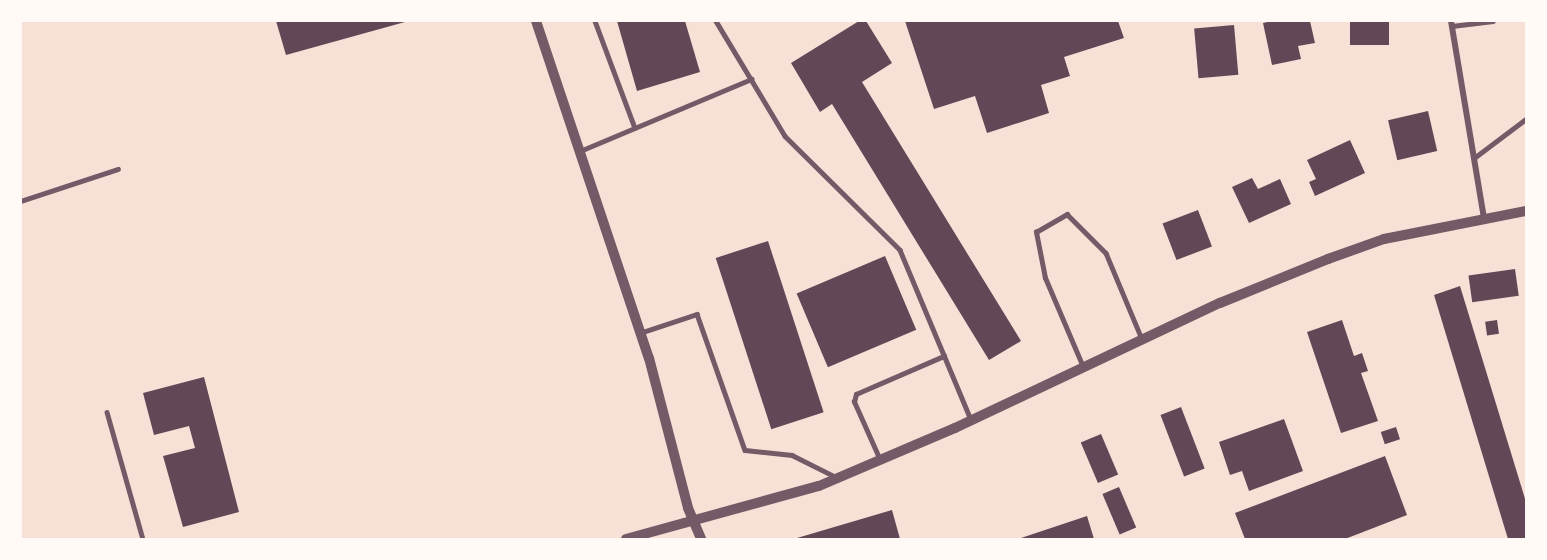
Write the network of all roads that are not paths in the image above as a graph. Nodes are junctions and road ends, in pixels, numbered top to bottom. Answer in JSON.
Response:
{"nodes":[{"id":1,"x":536,"y":21,"type":"edge"},
{"id":2,"x":595,"y":21,"type":"edge"},
{"id":3,"x":716,"y":21,"type":"edge"},
{"id":4,"x":1493,"y":21,"type":"edge"},
{"id":5,"x":1452,"y":23,"type":"edge"},
{"id":6,"x":751,"y":79,"type":"junction"},
{"id":7,"x":1526,"y":119,"type":"edge"},
{"id":8,"x":635,"y":128,"type":"junction"},
{"id":9,"x":578,"y":152,"type":"junction"},
{"id":10,"x":1474,"y":158,"type":"junction"},
{"id":11,"x":118,"y":170,"type":"dead end"},
{"id":12,"x":21,"y":201,"type":"edge"},
{"id":13,"x":1526,"y":211,"type":"edge"},
{"id":14,"x":1484,"y":218,"type":"junction"},
{"id":15,"x":640,"y":333,"type":"junction"},
{"id":16,"x":1142,"y":339,"type":"junction"},
{"id":17,"x":944,"y":356,"type":"junction"},
{"id":18,"x":1083,"y":367,"type":"junction"},
{"id":19,"x":107,"y":412,"type":"dead end"},
{"id":20,"x":971,"y":420,"type":"junction"},
{"id":21,"x":880,"y":460,"type":"junction"},
{"id":22,"x":837,"y":478,"type":"junction"},
{"id":23,"x":694,"y":522,"type":"junction"},
{"id":24,"x":143,"y":539,"type":"edge"},
{"id":25,"x":626,"y":539,"type":"edge"},
{"id":26,"x":701,"y":539,"type":"edge"}],
"edges":[{"from":1,"to":9,"type":"street"},
{"from":2,"to":8,"type":"lane"},
{"from":3,"to":6,"type":"lane"},
{"from":4,"to":5,"type":"lane"},
{"from":5,"to":10,"type":"street"},
{"from":6,"to":8,"type":"lane"},
{"from":6,"to":17,"type":"lane"},
{"from":7,"to":10,"type":"lane"},
{"from":8,"to":9,"type":"lane"},
{"from":9,"to":15,"type":"street"},
{"from":10,"to":14,"type":"street"},
{"from":11,"to":12,"type":"lane"},
{"from":13,"to":14,"type":"street"},
{"from":14,"to":16,"type":"street"},
{"from":15,"to":22,"type":"lane"},
{"from":15,"to":23,"type":"street"},
{"from":16,"to":18,"type":"street"},
{"from":16,"to":18,"type":"lane"},
{"from":17,"to":20,"type":"lane"},
{"from":17,"to":21,"type":"lane"},
{"from":18,"to":20,"type":"street"},
{"from":19,"to":24,"type":"lane"},
{"from":20,"to":21,"type":"street"},
{"from":21,"to":22,"type":"street"},
{"from":22,"to":23,"type":"street"},
{"from":23,"to":25,"type":"street"},
{"from":23,"to":26,"type":"street"}]}
